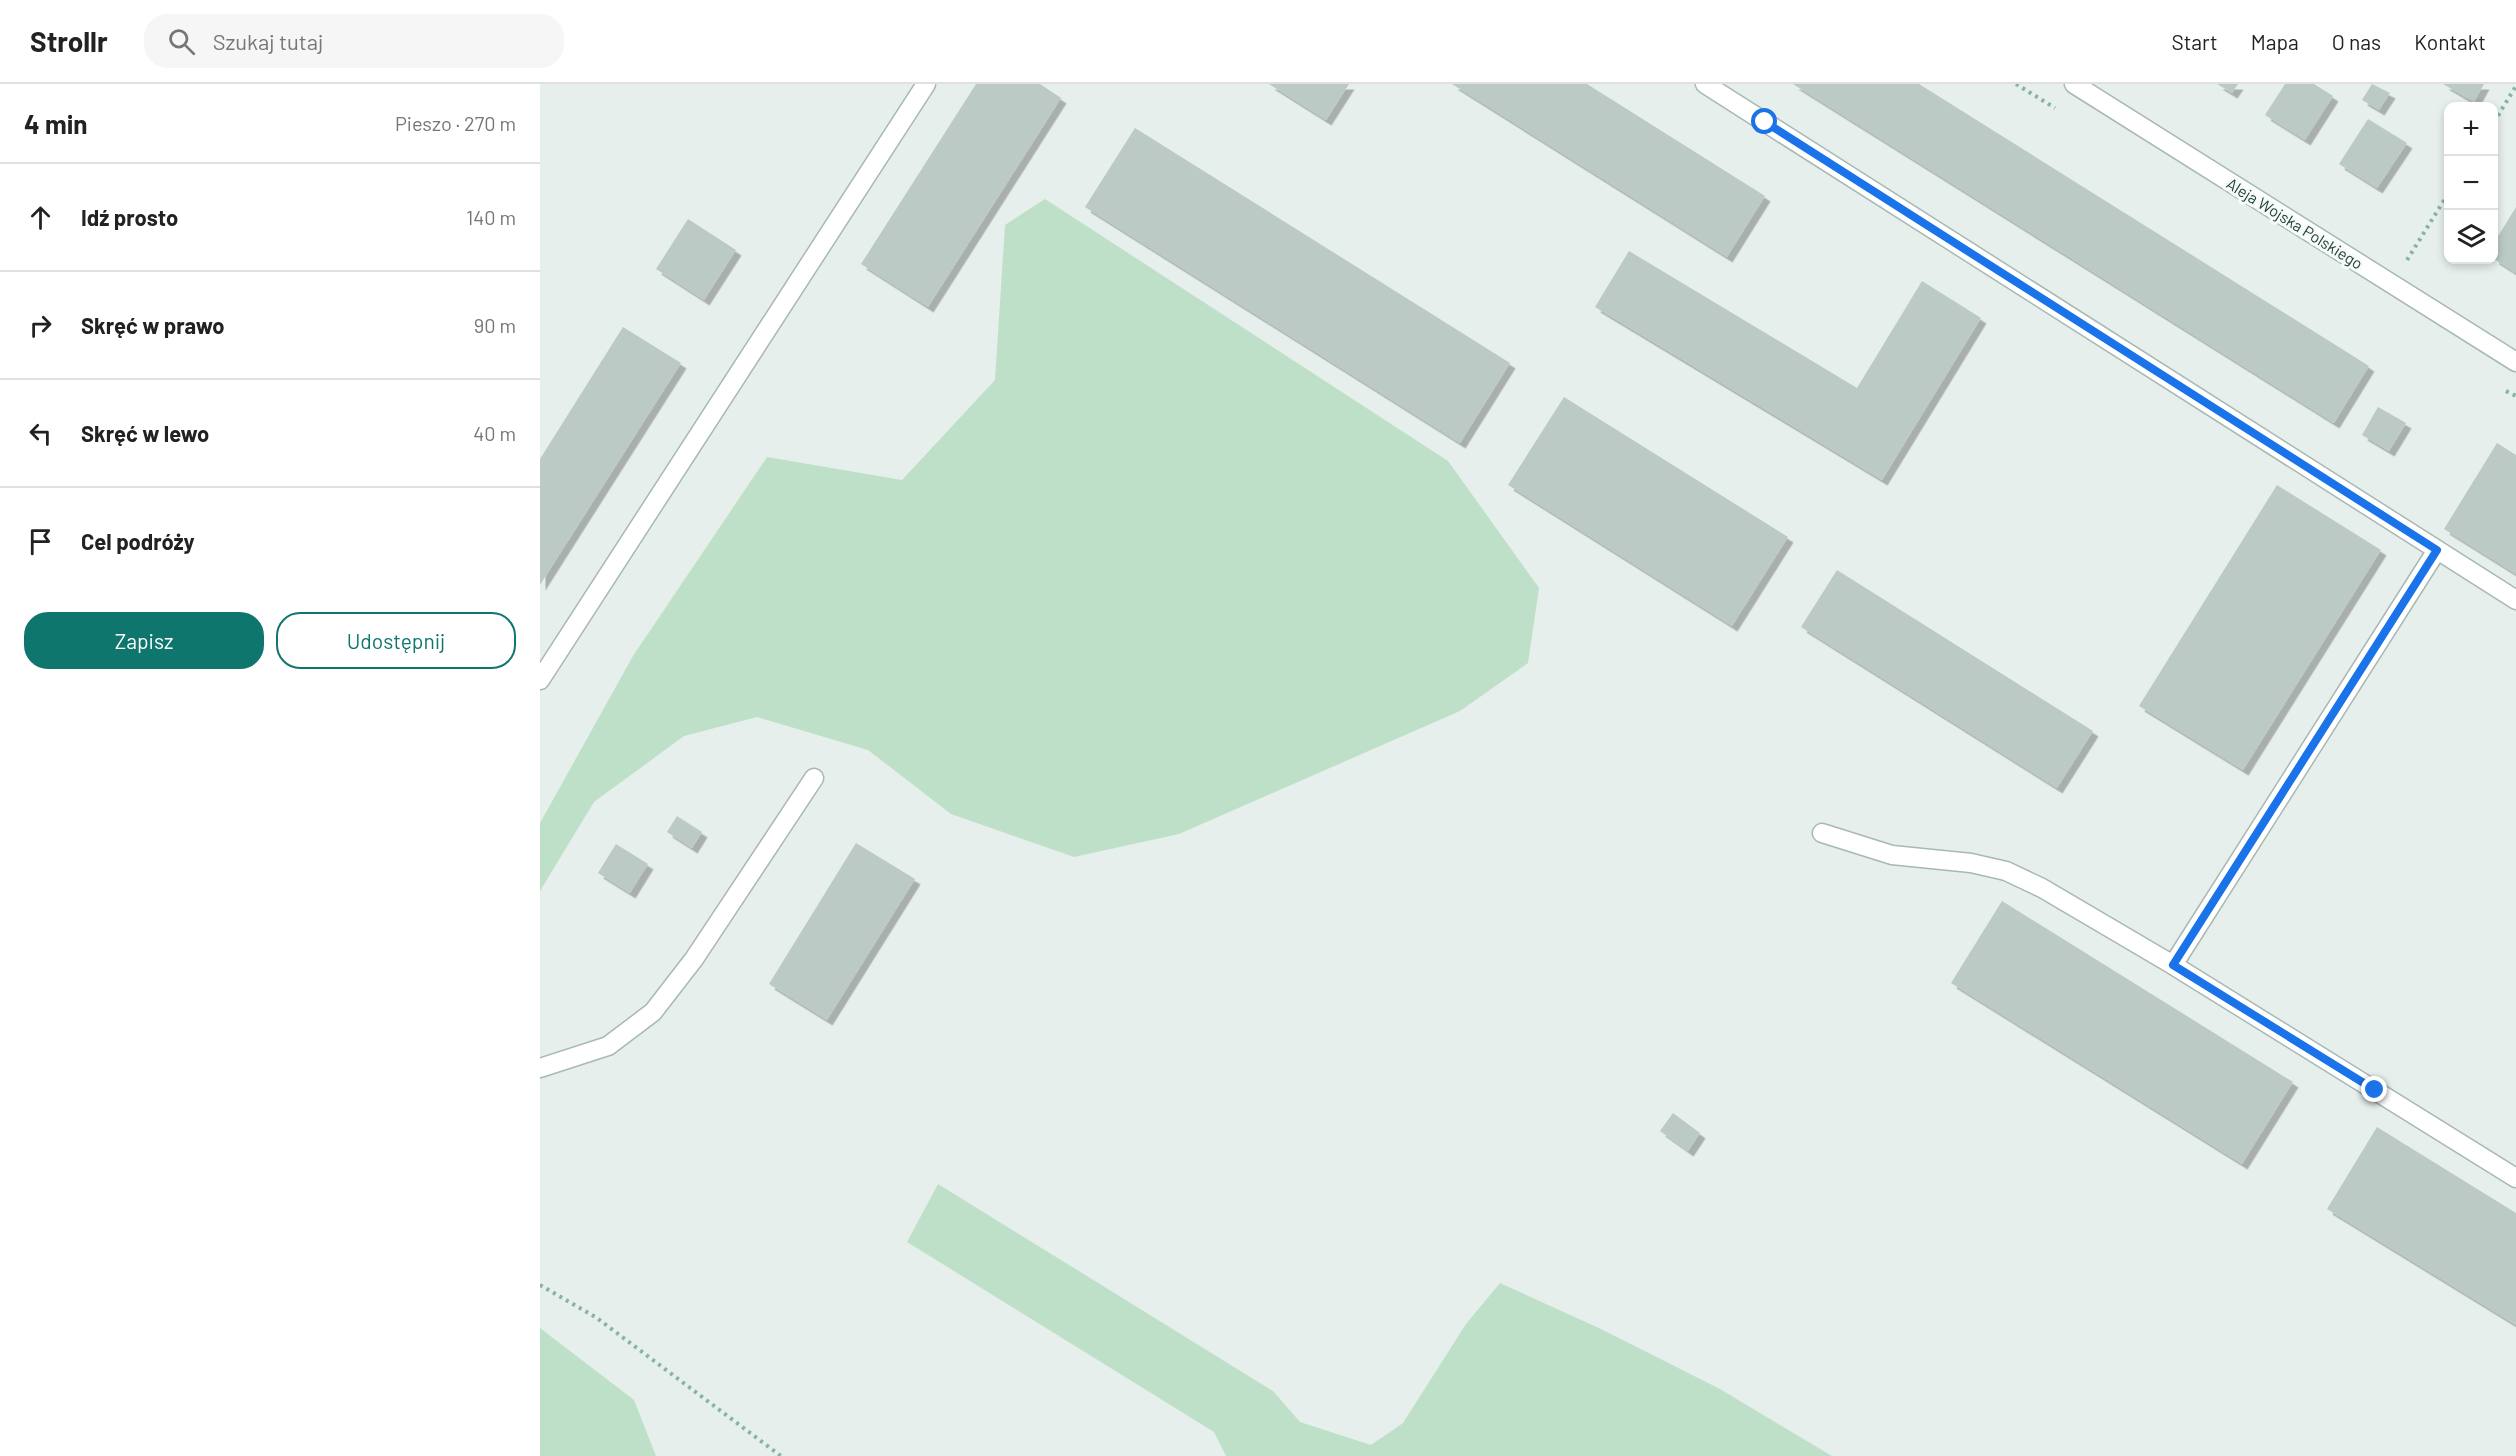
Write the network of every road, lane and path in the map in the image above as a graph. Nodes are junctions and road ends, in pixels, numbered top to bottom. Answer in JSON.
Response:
{"nodes":[{"id":1,"x":926,"y":84,"type":"edge"},
{"id":2,"x":1705,"y":84,"type":"edge"},
{"id":3,"x":2074,"y":84,"type":"edge"},
{"id":4,"x":2516,"y":86,"type":"edge"},
{"id":5,"x":2498,"y":114,"type":"edge"},
{"id":6,"x":2444,"y":201,"type":"edge"},
{"id":7,"x":2407,"y":261,"type":"dead end"},
{"id":8,"x":2516,"y":362,"type":"edge"},
{"id":9,"x":2437,"y":550,"type":"junction"},
{"id":10,"x":2516,"y":600,"type":"edge"},
{"id":11,"x":540,"y":680,"type":"edge"},
{"id":12,"x":814,"y":778,"type":"dead end"},
{"id":13,"x":1822,"y":834,"type":"dead end"},
{"id":14,"x":2173,"y":965,"type":"junction"},
{"id":15,"x":540,"y":1068,"type":"edge"},
{"id":16,"x":2516,"y":1178,"type":"edge"},
{"id":17,"x":540,"y":1285,"type":"edge"},
{"id":18,"x":781,"y":1456,"type":"edge"}],
"edges":[{"from":1,"to":11,"type":"street"},
{"from":2,"to":9,"type":"street"},
{"from":3,"to":8,"type":"street","name":"Aleja Wojska Polskiego"},
{"from":4,"to":5,"type":"path"},
{"from":6,"to":7,"type":"path"},
{"from":9,"to":10,"type":"street"},
{"from":9,"to":14,"type":"street"},
{"from":12,"to":15,"type":"street"},
{"from":13,"to":14,"type":"street"},
{"from":14,"to":16,"type":"street"},
{"from":17,"to":18,"type":"path"}]}
